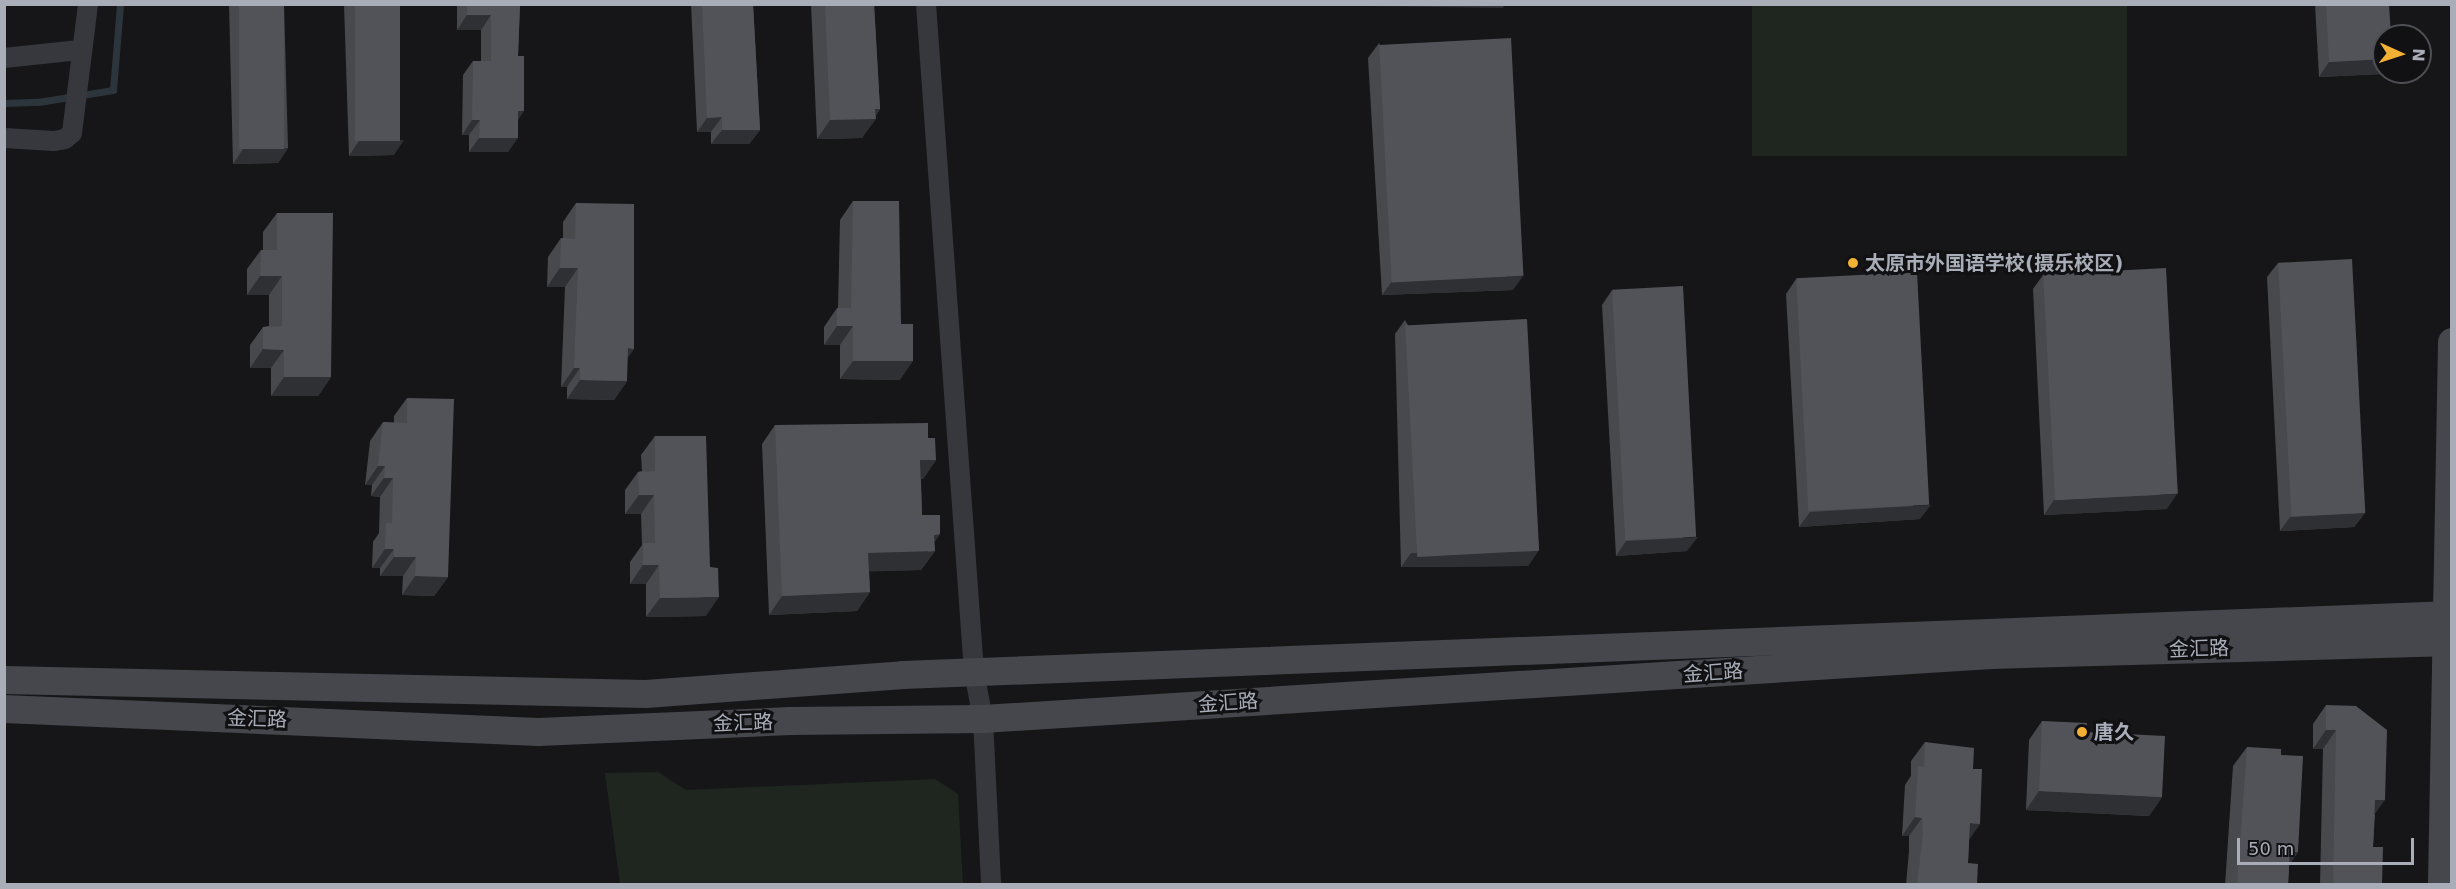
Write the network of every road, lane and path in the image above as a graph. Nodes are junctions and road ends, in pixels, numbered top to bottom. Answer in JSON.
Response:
{"nodes":[{"id":1,"x":88,"y":4,"type":"edge"},
{"id":2,"x":926,"y":4,"type":"edge"},
{"id":3,"x":80,"y":50,"type":"junction"},
{"id":4,"x":4,"y":58,"type":"edge"},
{"id":5,"x":4,"y":138,"type":"edge"},
{"id":6,"x":2451,"y":342,"type":"edge"},
{"id":7,"x":2448,"y":628,"type":"edge"},
{"id":8,"x":976,"y":672,"type":"junction"},
{"id":9,"x":4,"y":680,"type":"edge"},
{"id":10,"x":4,"y":709,"type":"edge"},
{"id":11,"x":983,"y":719,"type":"junction"},
{"id":12,"x":991,"y":885,"type":"edge"},
{"id":13,"x":2442,"y":885,"type":"edge"}],
"edges":[{"from":1,"to":3,"type":"street"},
{"from":2,"to":8,"type":"street"},
{"from":3,"to":4,"type":"street"},
{"from":3,"to":5,"type":"street"},
{"from":6,"to":7,"type":"street"},
{"from":7,"to":8,"type":"street","name":"金汇路"},
{"from":7,"to":11,"type":"street","name":"金汇路"},
{"from":7,"to":13,"type":"street"},
{"from":8,"to":9,"type":"street","name":"金汇路"},
{"from":8,"to":11,"type":"street"},
{"from":10,"to":11,"type":"street","name":"金汇路"},
{"from":11,"to":12,"type":"street"}]}
